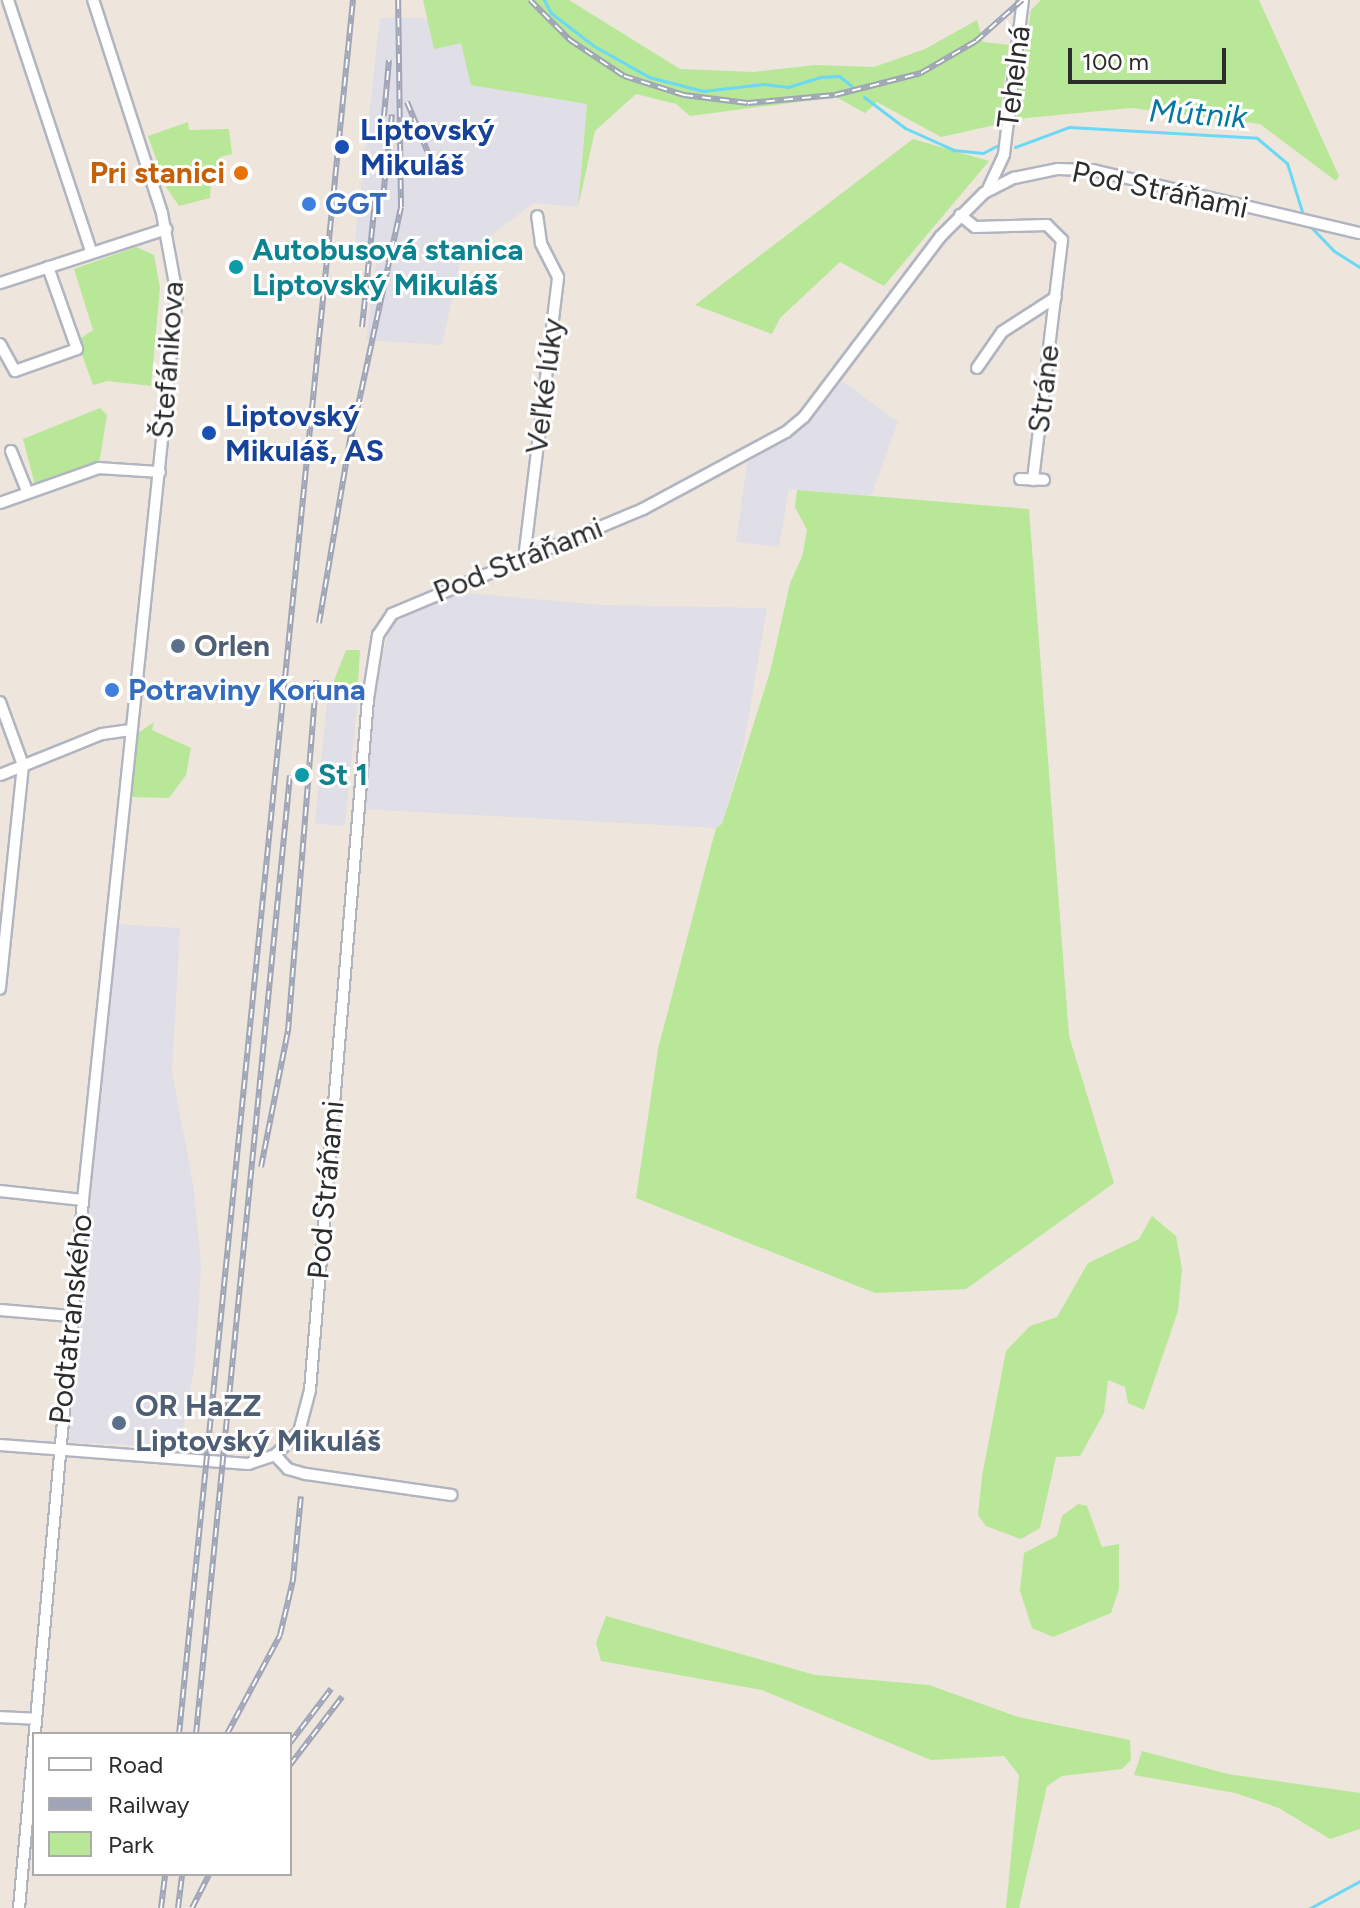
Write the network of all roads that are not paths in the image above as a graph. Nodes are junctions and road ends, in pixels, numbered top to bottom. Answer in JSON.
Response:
{"nodes":[{"id":1,"x":8,"y":0,"type":"edge"},
{"id":2,"x":93,"y":0,"type":"edge"},
{"id":3,"x":1023,"y":0,"type":"edge"},
{"id":4,"x":1004,"y":154,"type":"junction"},
{"id":5,"x":1024,"y":175,"type":"junction"},
{"id":6,"x":984,"y":193,"type":"junction"},
{"id":7,"x":960,"y":215,"type":"junction"},
{"id":8,"x":537,"y":216,"type":"dead end"},
{"id":9,"x":166,"y":229,"type":"junction"},
{"id":10,"x":1360,"y":233,"type":"edge"},
{"id":11,"x":91,"y":251,"type":"junction"},
{"id":12,"x":48,"y":267,"type":"junction"},
{"id":13,"x":0,"y":283,"type":"edge"},
{"id":14,"x":1056,"y":297,"type":"junction"},
{"id":15,"x":0,"y":344,"type":"edge"},
{"id":16,"x":977,"y":368,"type":"dead end"},
{"id":17,"x":11,"y":451,"type":"dead end"},
{"id":18,"x":160,"y":472,"type":"junction"},
{"id":19,"x":1020,"y":479,"type":"dead end"},
{"id":20,"x":27,"y":491,"type":"junction"},
{"id":21,"x":0,"y":503,"type":"edge"},
{"id":22,"x":524,"y":559,"type":"junction"},
{"id":23,"x":0,"y":702,"type":"edge"},
{"id":24,"x":129,"y":730,"type":"junction"},
{"id":25,"x":23,"y":765,"type":"junction"},
{"id":26,"x":0,"y":775,"type":"edge"},
{"id":27,"x":0,"y":989,"type":"edge"},
{"id":28,"x":0,"y":1191,"type":"edge"},
{"id":29,"x":83,"y":1200,"type":"junction"},
{"id":30,"x":0,"y":1310,"type":"edge"},
{"id":31,"x":71,"y":1316,"type":"junction"},
{"id":32,"x":0,"y":1445,"type":"edge"},
{"id":33,"x":58,"y":1450,"type":"junction"},
{"id":34,"x":275,"y":1455,"type":"junction"},
{"id":35,"x":451,"y":1495,"type":"dead end"},
{"id":36,"x":0,"y":1717,"type":"edge"},
{"id":37,"x":35,"y":1719,"type":"junction"},
{"id":38,"x":34,"y":1732,"type":"edge"},
{"id":39,"x":32,"y":1754,"type":"edge"},
{"id":40,"x":19,"y":1908,"type":"edge"}],
"edges":[{"from":1,"to":11,"type":"street"},
{"from":2,"to":9,"type":"street","name":"Štefánikova"},
{"from":3,"to":4,"type":"street","name":"Tehelná"},
{"from":4,"to":5,"type":"street","name":"Tehelná"},
{"from":4,"to":6,"type":"street","name":"Tehelná"},
{"from":5,"to":6,"type":"street","name":"Pod Stráňami"},
{"from":5,"to":10,"type":"street","name":"Pod Stráňami"},
{"from":6,"to":7,"type":"street","name":"Pod Stráňami"},
{"from":7,"to":14,"type":"street","name":"Stráne"},
{"from":7,"to":22,"type":"street","name":"Pod Stráňami"},
{"from":8,"to":22,"type":"street","name":"Veľké lúky"},
{"from":9,"to":11,"type":"street"},
{"from":9,"to":18,"type":"street","name":"Štefánikova"},
{"from":11,"to":12,"type":"street"},
{"from":12,"to":13,"type":"street"},
{"from":12,"to":15,"type":"street"},
{"from":14,"to":16,"type":"street","name":"Stráne"},
{"from":14,"to":19,"type":"street","name":"Stráne"},
{"from":17,"to":20,"type":"street"},
{"from":18,"to":20,"type":"street"},
{"from":18,"to":24,"type":"street","name":"Štefánikova"},
{"from":20,"to":21,"type":"street"},
{"from":22,"to":34,"type":"street","name":"Pod Stráňami"},
{"from":23,"to":25,"type":"street"},
{"from":24,"to":25,"type":"street"},
{"from":24,"to":29,"type":"street","name":"Podtatranského"},
{"from":25,"to":26,"type":"street"},
{"from":25,"to":27,"type":"street"},
{"from":28,"to":29,"type":"street"},
{"from":29,"to":31,"type":"street","name":"Podtatranského"},
{"from":30,"to":31,"type":"street"},
{"from":31,"to":33,"type":"street","name":"Podtatranského"},
{"from":32,"to":33,"type":"street"},
{"from":33,"to":34,"type":"street"},
{"from":33,"to":37,"type":"street","name":"Podtatranského"},
{"from":34,"to":35,"type":"street"},
{"from":36,"to":37,"type":"street"},
{"from":37,"to":38,"type":"street","name":"Podtatranského"},
{"from":39,"to":40,"type":"street","name":"Podtatranského"}]}
